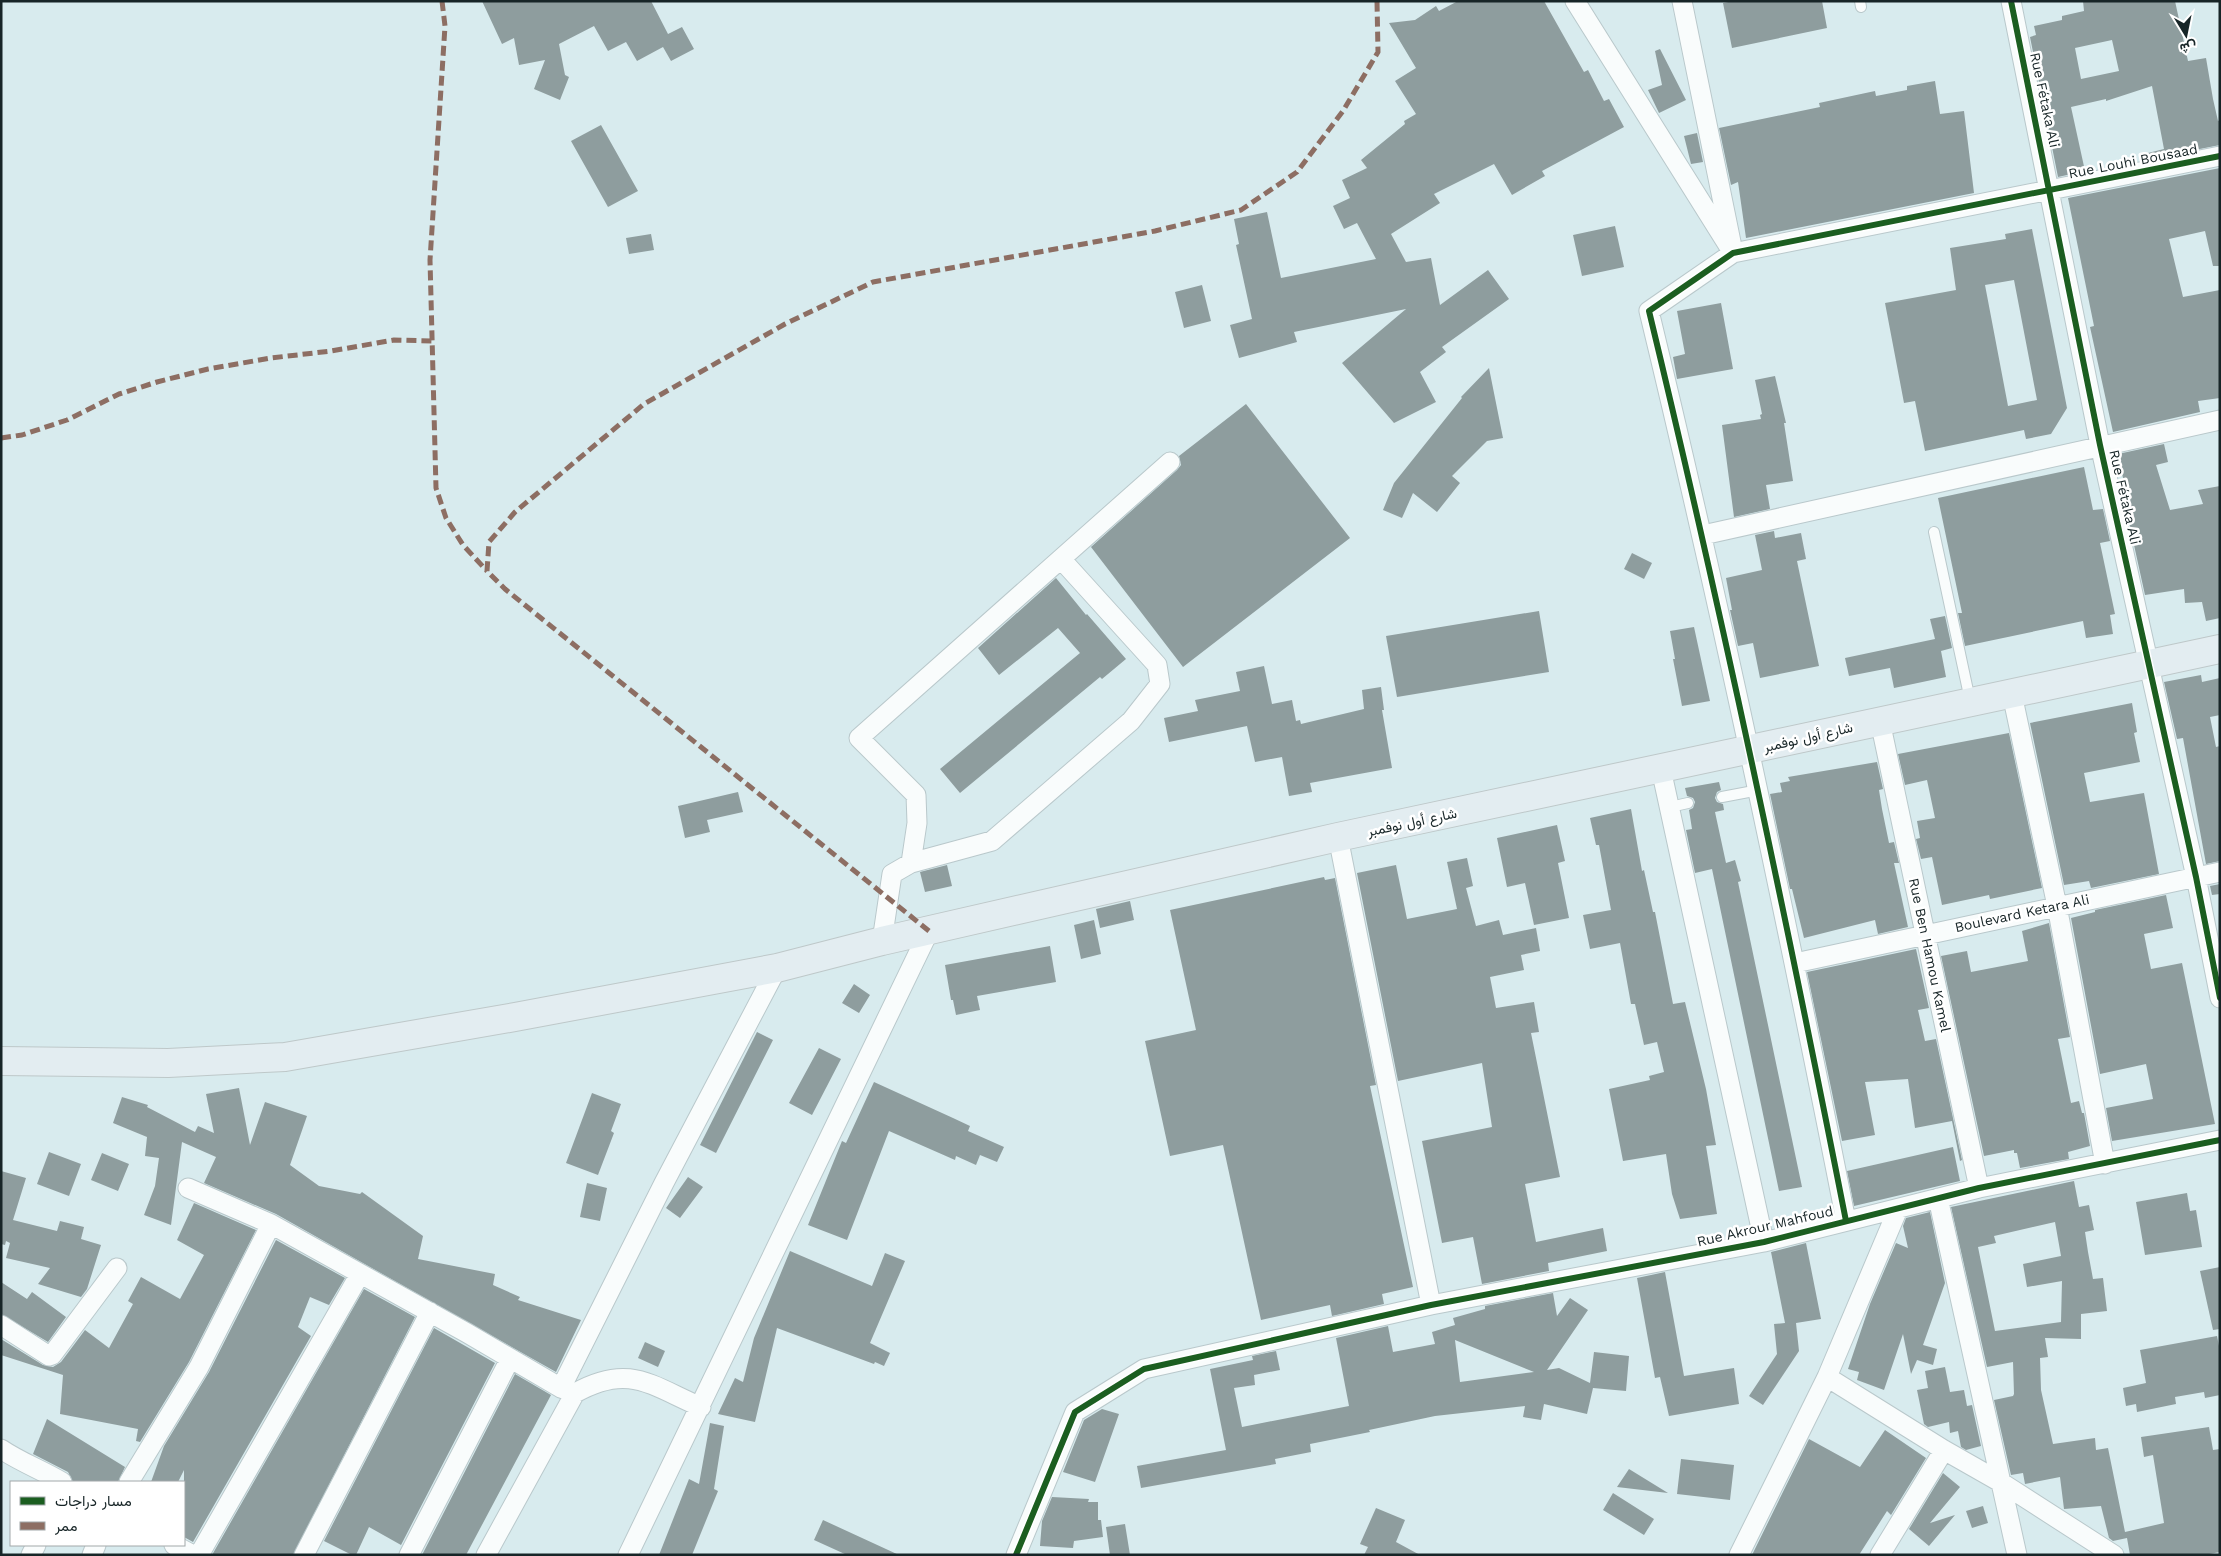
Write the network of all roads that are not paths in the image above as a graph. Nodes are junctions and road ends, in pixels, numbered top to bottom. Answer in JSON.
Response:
{"nodes":[{"id":1,"x":1575,"y":1,"type":"edge"},
{"id":2,"x":1682,"y":1,"type":"edge"},
{"id":3,"x":2011,"y":1,"type":"edge"},
{"id":4,"x":2220,"y":156,"type":"edge"},
{"id":5,"x":2051,"y":190,"type":"junction"},
{"id":6,"x":1733,"y":253,"type":"junction"},
{"id":7,"x":2220,"y":420,"type":"edge"},
{"id":8,"x":2100,"y":445,"type":"junction"},
{"id":9,"x":1170,"y":462,"type":"dead end"},
{"id":10,"x":1934,"y":532,"type":"dead end"},
{"id":11,"x":1703,"y":536,"type":"junction"},
{"id":12,"x":1061,"y":559,"type":"junction"},
{"id":13,"x":2220,"y":649,"type":"edge"},
{"id":14,"x":2149,"y":663,"type":"junction"},
{"id":15,"x":2012,"y":694,"type":"junction"},
{"id":16,"x":1970,"y":701,"type":"junction"},
{"id":17,"x":1880,"y":721,"type":"junction"},
{"id":18,"x":1751,"y":750,"type":"junction"},
{"id":19,"x":1662,"y":769,"type":"junction"},
{"id":20,"x":1759,"y":790,"type":"junction"},
{"id":21,"x":1722,"y":797,"type":"dead end"},
{"id":22,"x":1338,"y":837,"type":"junction"},
{"id":23,"x":911,"y":863,"type":"junction"},
{"id":24,"x":2220,"y":872,"type":"edge"},
{"id":25,"x":2196,"y":877,"type":"junction"},
{"id":26,"x":2057,"y":906,"type":"junction"},
{"id":27,"x":929,"y":932,"type":"junction"},
{"id":28,"x":1926,"y":934,"type":"junction"},
{"id":29,"x":882,"y":941,"type":"junction"},
{"id":30,"x":1795,"y":963,"type":"junction"},
{"id":31,"x":777,"y":968,"type":"junction"},
{"id":32,"x":2220,"y":998,"type":"edge"},
{"id":33,"x":1,"y":1061,"type":"edge"},
{"id":34,"x":2220,"y":1140,"type":"edge"},
{"id":35,"x":2106,"y":1164,"type":"junction"},
{"id":36,"x":188,"y":1188,"type":"dead end"},
{"id":37,"x":1979,"y":1188,"type":"junction"},
{"id":38,"x":1938,"y":1198,"type":"junction"},
{"id":39,"x":1898,"y":1209,"type":"junction"},
{"id":40,"x":1846,"y":1221,"type":"junction"},
{"id":41,"x":271,"y":1224,"type":"junction"},
{"id":42,"x":1764,"y":1242,"type":"junction"},
{"id":43,"x":117,"y":1268,"type":"dead end"},
{"id":44,"x":360,"y":1274,"type":"junction"},
{"id":45,"x":1431,"y":1304,"type":"junction"},
{"id":46,"x":430,"y":1312,"type":"junction"},
{"id":47,"x":1,"y":1324,"type":"edge"},
{"id":48,"x":510,"y":1359,"type":"junction"},
{"id":49,"x":1827,"y":1377,"type":"junction"},
{"id":50,"x":568,"y":1390,"type":"junction"},
{"id":51,"x":701,"y":1407,"type":"junction"},
{"id":52,"x":1,"y":1449,"type":"edge"},
{"id":53,"x":1944,"y":1450,"type":"junction"},
{"id":54,"x":60,"y":1481,"type":"edge"},
{"id":55,"x":130,"y":1481,"type":"edge"},
{"id":56,"x":2002,"y":1482,"type":"junction"},
{"id":57,"x":176,"y":1546,"type":"edge"},
{"id":58,"x":193,"y":1555,"type":"edge"},
{"id":59,"x":199,"y":1555,"type":"edge"},
{"id":60,"x":304,"y":1555,"type":"edge"},
{"id":61,"x":409,"y":1555,"type":"edge"},
{"id":62,"x":486,"y":1555,"type":"edge"},
{"id":63,"x":628,"y":1555,"type":"edge"},
{"id":64,"x":1016,"y":1555,"type":"edge"},
{"id":65,"x":1739,"y":1555,"type":"edge"},
{"id":66,"x":1880,"y":1555,"type":"edge"},
{"id":67,"x":2018,"y":1555,"type":"edge"},
{"id":68,"x":2114,"y":1555,"type":"edge"}],
"edges":[{"from":1,"to":6,"type":"street"},
{"from":2,"to":6,"type":"street"},
{"from":3,"to":5,"type":"street","name":"Rue Fétaka Ali"},
{"from":4,"to":5,"type":"street","name":"Rue Louhi Bousaad"},
{"from":5,"to":6,"type":"street","name":"Rue Louhi Bousaad"},
{"from":5,"to":8,"type":"street","name":"Rue Fétaka Ali"},
{"from":6,"to":11,"type":"street"},
{"from":7,"to":8,"type":"street"},
{"from":8,"to":11,"type":"street"},
{"from":8,"to":14,"type":"street","name":"Rue Fétaka Ali"},
{"from":9,"to":12,"type":"street"},
{"from":10,"to":16,"type":"lane"},
{"from":11,"to":18,"type":"street"},
{"from":12,"to":23,"type":"street"},
{"from":12,"to":23,"type":"street"},
{"from":13,"to":14,"type":"main road","name":"شارع أول نوفمبر"},
{"from":14,"to":15,"type":"main road","name":"شارع أول نوفمبر"},
{"from":14,"to":25,"type":"street","name":"Rue Fétaka Ali"},
{"from":15,"to":16,"type":"main road","name":"شارع أول نوفمبر"},
{"from":15,"to":26,"type":"street"},
{"from":16,"to":17,"type":"main road","name":"شارع أول نوفمبر"},
{"from":17,"to":18,"type":"main road","name":"شارع أول نوفمبر"},
{"from":17,"to":28,"type":"street","name":"Rue Ben Hamou Kamel"},
{"from":18,"to":19,"type":"main road","name":"شارع أول نوفمبر"},
{"from":18,"to":20,"type":"street"},
{"from":19,"to":22,"type":"main road","name":"شارع أول نوفمبر"},
{"from":19,"to":42,"type":"street"},
{"from":20,"to":21,"type":"lane"},
{"from":20,"to":30,"type":"street"},
{"from":22,"to":27,"type":"main road","name":"شارع أول نوفمبر"},
{"from":22,"to":45,"type":"street"},
{"from":23,"to":29,"type":"street"},
{"from":24,"to":25,"type":"street","name":"Boulevard Ketara Ali"},
{"from":25,"to":26,"type":"street","name":"Boulevard Ketara Ali"},
{"from":25,"to":32,"type":"street","name":"Rue Fétaka Ali"},
{"from":26,"to":28,"type":"street","name":"Boulevard Ketara Ali"},
{"from":26,"to":35,"type":"street"},
{"from":27,"to":29,"type":"main road","name":"شارع أول نوفمبر"},
{"from":27,"to":51,"type":"street"},
{"from":28,"to":30,"type":"street","name":"Boulevard Ketara Ali"},
{"from":28,"to":37,"type":"street","name":"Rue Ben Hamou Kamel"},
{"from":29,"to":31,"type":"main road","name":"شارع أول نوفمبر"},
{"from":30,"to":40,"type":"street"},
{"from":31,"to":33,"type":"main road","name":"شارع أول نوفمبر"},
{"from":31,"to":50,"type":"street"},
{"from":34,"to":35,"type":"street","name":"Rue Akrour Mahfoud"},
{"from":35,"to":37,"type":"street","name":"Rue Akrour Mahfoud"},
{"from":36,"to":41,"type":"street"},
{"from":37,"to":38,"type":"street","name":"Rue Akrour Mahfoud"},
{"from":38,"to":39,"type":"street","name":"Rue Akrour Mahfoud"},
{"from":38,"to":56,"type":"street"},
{"from":39,"to":40,"type":"street","name":"Rue Akrour Mahfoud"},
{"from":39,"to":49,"type":"street"},
{"from":40,"to":42,"type":"street","name":"Rue Akrour Mahfoud"},
{"from":41,"to":44,"type":"street"},
{"from":41,"to":55,"type":"street"},
{"from":42,"to":45,"type":"street","name":"Rue Akrour Mahfoud"},
{"from":43,"to":47,"type":"street"},
{"from":44,"to":46,"type":"street"},
{"from":44,"to":59,"type":"street"},
{"from":45,"to":64,"type":"street","name":"Rue Akrour Mahfoud"},
{"from":46,"to":48,"type":"street"},
{"from":46,"to":60,"type":"street"},
{"from":48,"to":50,"type":"street"},
{"from":48,"to":61,"type":"street"},
{"from":49,"to":53,"type":"street"},
{"from":49,"to":65,"type":"street"},
{"from":50,"to":51,"type":"street"},
{"from":50,"to":62,"type":"street"},
{"from":51,"to":63,"type":"street"},
{"from":52,"to":54,"type":"street"},
{"from":53,"to":56,"type":"street"},
{"from":53,"to":66,"type":"street"},
{"from":56,"to":67,"type":"street"},
{"from":56,"to":68,"type":"street"},
{"from":57,"to":58,"type":"street"}]}
